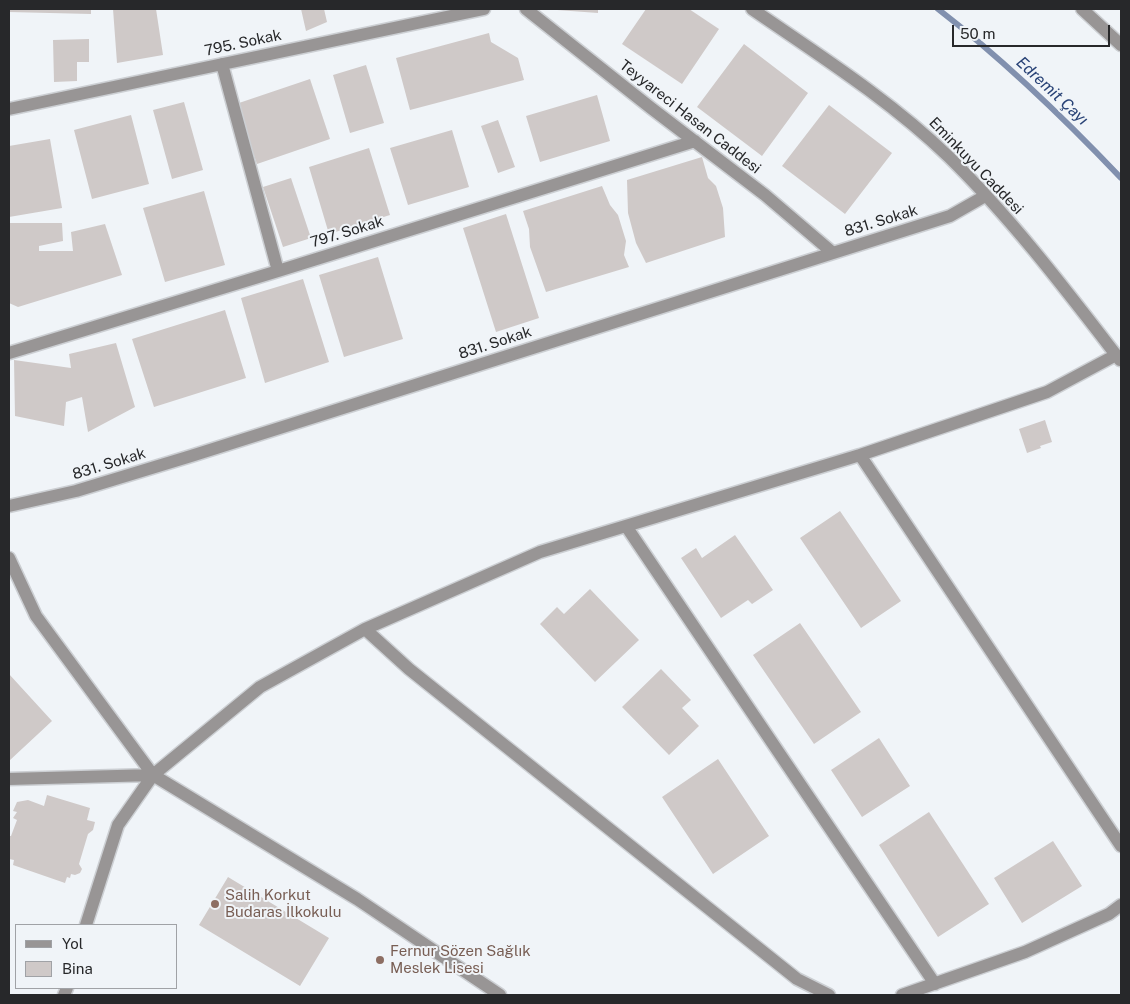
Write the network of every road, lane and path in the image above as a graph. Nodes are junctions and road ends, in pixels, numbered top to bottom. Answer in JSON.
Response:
{"nodes":[{"id":1,"x":484,"y":9,"type":"edge"},
{"id":2,"x":526,"y":9,"type":"edge"},
{"id":3,"x":752,"y":9,"type":"edge"},
{"id":4,"x":1082,"y":9,"type":"edge"},
{"id":5,"x":1121,"y":45,"type":"edge"},
{"id":6,"x":222,"y":64,"type":"junction"},
{"id":7,"x":9,"y":109,"type":"edge"},
{"id":8,"x":695,"y":140,"type":"junction"},
{"id":9,"x":985,"y":196,"type":"junction"},
{"id":10,"x":832,"y":253,"type":"junction"},
{"id":11,"x":278,"y":271,"type":"junction"},
{"id":12,"x":9,"y":352,"type":"edge"},
{"id":13,"x":1119,"y":358,"type":"edge"},
{"id":14,"x":860,"y":455,"type":"junction"},
{"id":15,"x":9,"y":506,"type":"edge"},
{"id":16,"x":626,"y":526,"type":"junction"},
{"id":17,"x":9,"y":558,"type":"edge"},
{"id":18,"x":365,"y":628,"type":"junction"},
{"id":19,"x":153,"y":774,"type":"junction"},
{"id":20,"x":9,"y":779,"type":"edge"},
{"id":21,"x":1121,"y":846,"type":"edge"},
{"id":22,"x":1121,"y":905,"type":"edge"},
{"id":23,"x":86,"y":924,"type":"edge"},
{"id":24,"x":935,"y":984,"type":"junction"},
{"id":25,"x":500,"y":995,"type":"edge"},
{"id":26,"x":829,"y":995,"type":"edge"},
{"id":27,"x":902,"y":995,"type":"edge"}],
"edges":[{"from":1,"to":6,"type":"street","name":"795. Sokak"},
{"from":2,"to":8,"type":"street","name":"Teyyareci Hasan Caddesi"},
{"from":3,"to":9,"type":"street","name":"Eminkuyu Caddesi"},
{"from":4,"to":5,"type":"street"},
{"from":6,"to":7,"type":"street","name":"795. Sokak"},
{"from":6,"to":11,"type":"street"},
{"from":8,"to":10,"type":"street","name":"Teyyareci Hasan Caddesi"},
{"from":8,"to":11,"type":"street","name":"797. Sokak"},
{"from":9,"to":10,"type":"street","name":"831. Sokak"},
{"from":9,"to":13,"type":"street","name":"Eminkuyu Caddesi"},
{"from":10,"to":15,"type":"street","name":"831. Sokak"},
{"from":11,"to":12,"type":"street","name":"797. Sokak"},
{"from":13,"to":14,"type":"street"},
{"from":14,"to":16,"type":"street"},
{"from":14,"to":21,"type":"street"},
{"from":16,"to":18,"type":"street"},
{"from":16,"to":24,"type":"street"},
{"from":17,"to":19,"type":"street"},
{"from":18,"to":19,"type":"street"},
{"from":18,"to":26,"type":"street"},
{"from":19,"to":20,"type":"street"},
{"from":19,"to":23,"type":"street"},
{"from":19,"to":25,"type":"street"},
{"from":22,"to":24,"type":"street"},
{"from":24,"to":27,"type":"street"}]}
